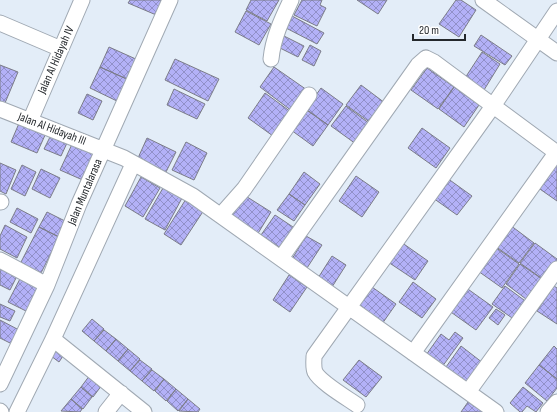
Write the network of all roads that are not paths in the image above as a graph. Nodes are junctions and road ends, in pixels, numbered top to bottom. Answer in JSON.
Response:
{"nodes":[{"id":1,"x":82,"y":0,"type":"edge"},
{"id":2,"x":170,"y":0,"type":"edge"},
{"id":3,"x":291,"y":0,"type":"edge"},
{"id":4,"x":483,"y":0,"type":"edge"},
{"id":5,"x":557,"y":11,"type":"edge"},
{"id":6,"x":0,"y":23,"type":"edge"},
{"id":7,"x":537,"y":40,"type":"junction"},
{"id":8,"x":61,"y":49,"type":"junction"},
{"id":9,"x":557,"y":53,"type":"edge"},
{"id":10,"x":271,"y":59,"type":"dead end"},
{"id":11,"x":309,"y":95,"type":"dead end"},
{"id":12,"x":493,"y":106,"type":"junction"},
{"id":13,"x":0,"y":109,"type":"edge"},
{"id":14,"x":30,"y":121,"type":"junction"},
{"id":15,"x":106,"y":150,"type":"junction"},
{"id":16,"x":557,"y":153,"type":"edge"},
{"id":17,"x":129,"y":161,"type":"junction"},
{"id":18,"x":220,"y":215,"type":"junction"},
{"id":19,"x":280,"y":258,"type":"junction"},
{"id":20,"x":0,"y":260,"type":"edge"},
{"id":21,"x":557,"y":268,"type":"edge"},
{"id":22,"x":47,"y":285,"type":"junction"},
{"id":23,"x":350,"y":308,"type":"junction"},
{"id":24,"x":53,"y":339,"type":"junction"},
{"id":25,"x":413,"y":353,"type":"junction"},
{"id":26,"x":0,"y":384,"type":"edge"},
{"id":27,"x":468,"y":392,"type":"junction"},
{"id":28,"x":122,"y":393,"type":"junction"},
{"id":29,"x":557,"y":402,"type":"edge"},
{"id":30,"x":357,"y":405,"type":"dead end"},
{"id":31,"x":17,"y":412,"type":"edge"},
{"id":32,"x":106,"y":412,"type":"edge"},
{"id":33,"x":144,"y":412,"type":"edge"},
{"id":34,"x":496,"y":412,"type":"edge"},
{"id":35,"x":548,"y":412,"type":"edge"}],
"edges":[{"from":1,"to":8,"type":"street","name":"Jalan Al Hidayah IV"},
{"from":2,"to":15,"type":"street","name":"Jalan Muntalarasa"},
{"from":3,"to":10,"type":"street"},
{"from":4,"to":7,"type":"street"},
{"from":5,"to":7,"type":"street"},
{"from":6,"to":8,"type":"street"},
{"from":7,"to":9,"type":"street"},
{"from":7,"to":12,"type":"street"},
{"from":8,"to":14,"type":"street","name":"Jalan Al Hidayah IV"},
{"from":11,"to":18,"type":"street"},
{"from":12,"to":16,"type":"street"},
{"from":12,"to":19,"type":"street"},
{"from":12,"to":23,"type":"street"},
{"from":13,"to":14,"type":"street","name":"Jalan Al Hidayah III"},
{"from":14,"to":15,"type":"street","name":"Jalan Al Hidayah III"},
{"from":15,"to":17,"type":"street","name":"Jalan Al Hidayah III"},
{"from":15,"to":22,"type":"street","name":"Jalan Muntalarasa"},
{"from":16,"to":25,"type":"street"},
{"from":17,"to":18,"type":"street","name":"Jalan Al Hidayah III"},
{"from":17,"to":24,"type":"street"},
{"from":18,"to":19,"type":"street","name":"Jalan Al Hidayah III"},
{"from":19,"to":23,"type":"street","name":"Jalan Al Hidayah III"},
{"from":20,"to":22,"type":"street"},
{"from":21,"to":27,"type":"street"},
{"from":22,"to":26,"type":"street","name":"Jalan Muntalarasa"},
{"from":23,"to":25,"type":"street","name":"Jalan Al Hidayah III"},
{"from":23,"to":30,"type":"street"},
{"from":24,"to":28,"type":"street"},
{"from":24,"to":31,"type":"street"},
{"from":25,"to":27,"type":"street","name":"Jalan Al Hidayah III"},
{"from":27,"to":34,"type":"street","name":"Jalan Al Hidayah III"},
{"from":28,"to":32,"type":"street"},
{"from":28,"to":33,"type":"street"},
{"from":29,"to":35,"type":"street"}]}
